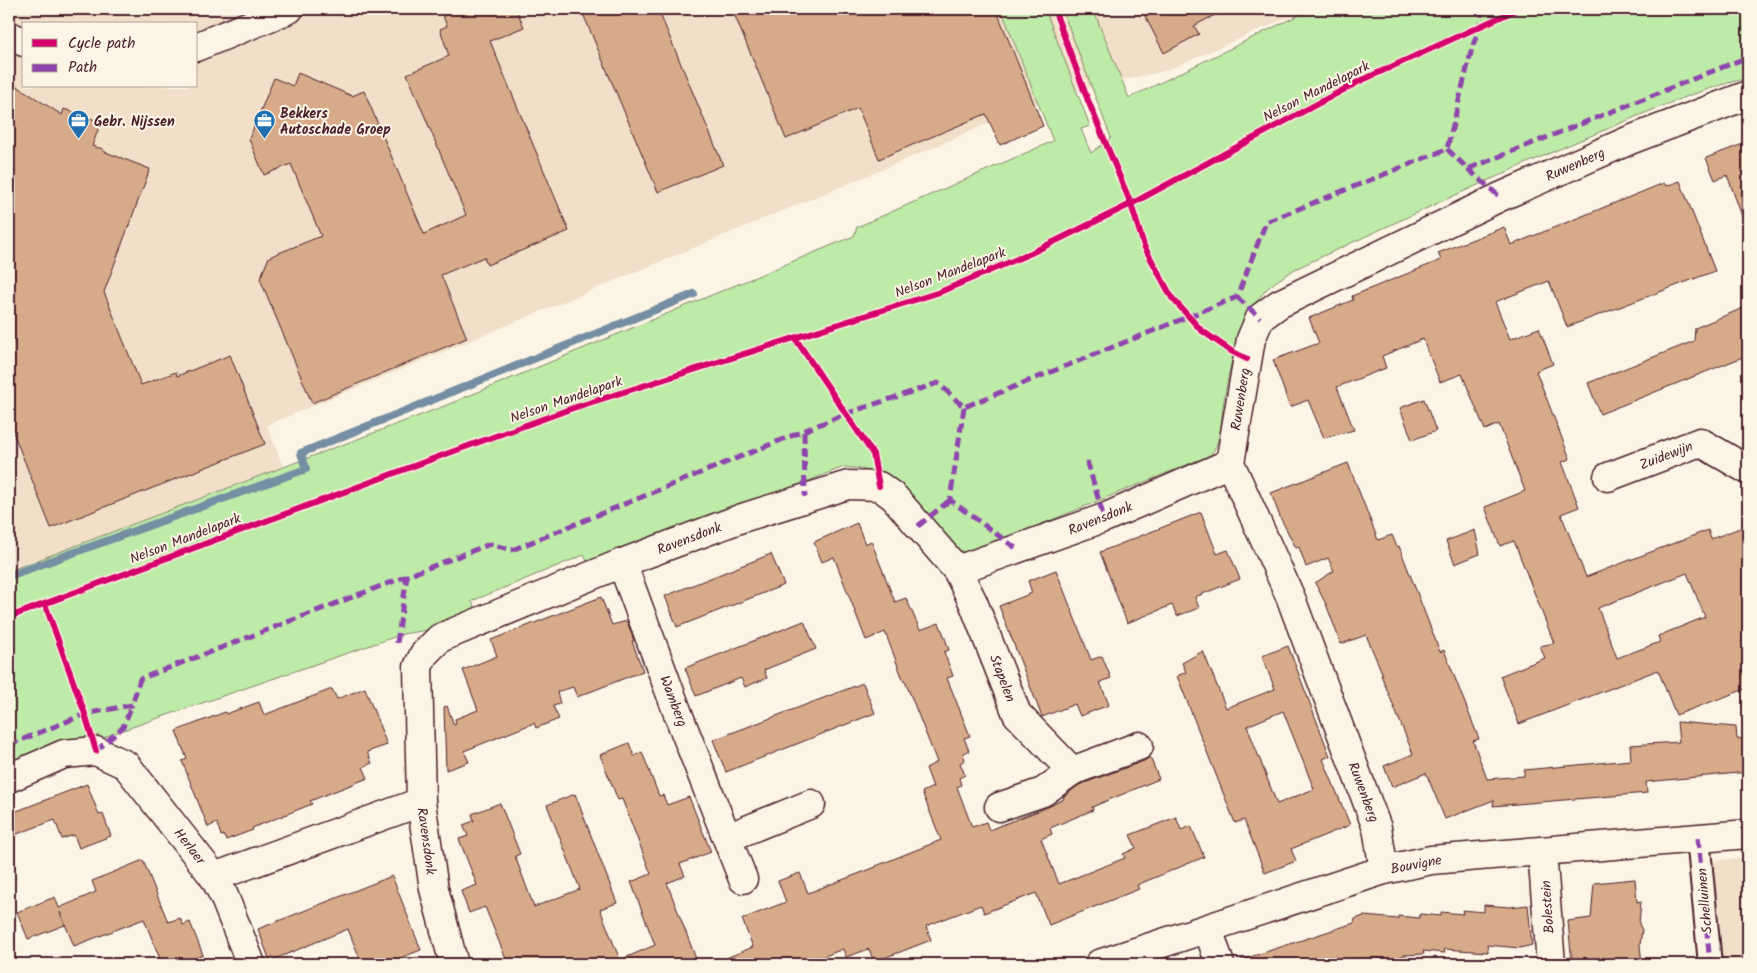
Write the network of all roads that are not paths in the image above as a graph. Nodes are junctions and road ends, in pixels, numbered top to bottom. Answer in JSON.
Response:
{"nodes":[{"id":1,"x":289,"y":9,"type":"edge"},
{"id":2,"x":9,"y":36,"type":"edge"},
{"id":3,"x":22,"y":41,"type":"edge"},
{"id":4,"x":198,"y":46,"type":"edge"},
{"id":5,"x":1748,"y":95,"type":"edge"},
{"id":6,"x":1230,"y":463,"type":"junction"},
{"id":7,"x":1748,"y":470,"type":"edge"},
{"id":8,"x":1608,"y":477,"type":"dead end"},
{"id":9,"x":622,"y":563,"type":"junction"},
{"id":10,"x":957,"y":570,"type":"junction"},
{"id":11,"x":1139,"y":746,"type":"dead end"},
{"id":12,"x":1072,"y":771,"type":"junction"},
{"id":13,"x":9,"y":778,"type":"edge"},
{"id":14,"x":421,"y":802,"type":"junction"},
{"id":15,"x":811,"y":804,"type":"dead end"},
{"id":16,"x":999,"y":807,"type":"dead end"},
{"id":17,"x":1748,"y":834,"type":"edge"},
{"id":18,"x":727,"y":838,"type":"junction"},
{"id":19,"x":1698,"y":838,"type":"junction"},
{"id":20,"x":1542,"y":851,"type":"junction"},
{"id":21,"x":1384,"y":870,"type":"junction"},
{"id":22,"x":214,"y":876,"type":"junction"},
{"id":23,"x":743,"y":879,"type":"dead end"},
{"id":24,"x":1208,"y":929,"type":"junction"},
{"id":25,"x":251,"y":964,"type":"edge"},
{"id":26,"x":454,"y":964,"type":"edge"},
{"id":27,"x":1099,"y":964,"type":"edge"},
{"id":28,"x":1220,"y":964,"type":"edge"},
{"id":29,"x":1551,"y":964,"type":"edge"},
{"id":30,"x":1710,"y":964,"type":"edge"}],
"edges":[{"from":1,"to":4,"type":"street"},
{"from":2,"to":3,"type":"street"},
{"from":5,"to":6,"type":"street","name":"Ruwenberg"},
{"from":6,"to":10,"type":"street","name":"Ravensdonk"},
{"from":6,"to":21,"type":"street","name":"Ruwenberg"},
{"from":7,"to":8,"type":"street","name":"Zuidewijn"},
{"from":9,"to":10,"type":"street","name":"Ravensdonk"},
{"from":9,"to":14,"type":"street","name":"Ravensdonk"},
{"from":9,"to":18,"type":"street","name":"Wamberg"},
{"from":10,"to":12,"type":"street","name":"Stapelen"},
{"from":11,"to":12,"type":"street"},
{"from":12,"to":16,"type":"street"},
{"from":13,"to":22,"type":"street","name":"Herlaer"},
{"from":14,"to":22,"type":"street","name":"Herlaer"},
{"from":14,"to":26,"type":"street","name":"Ravensdonk"},
{"from":15,"to":18,"type":"street"},
{"from":17,"to":19,"type":"street","name":"Bouvigne"},
{"from":18,"to":23,"type":"street","name":"Wamberg"},
{"from":19,"to":20,"type":"street","name":"Bouvigne"},
{"from":19,"to":30,"type":"street","name":"Schelluinen"},
{"from":20,"to":21,"type":"street","name":"Bouvigne"},
{"from":20,"to":29,"type":"street","name":"Bolestein"},
{"from":21,"to":24,"type":"street","name":"Bouvigne"},
{"from":22,"to":25,"type":"street"},
{"from":24,"to":27,"type":"street","name":"Bouvigne"},
{"from":24,"to":28,"type":"street"}]}
